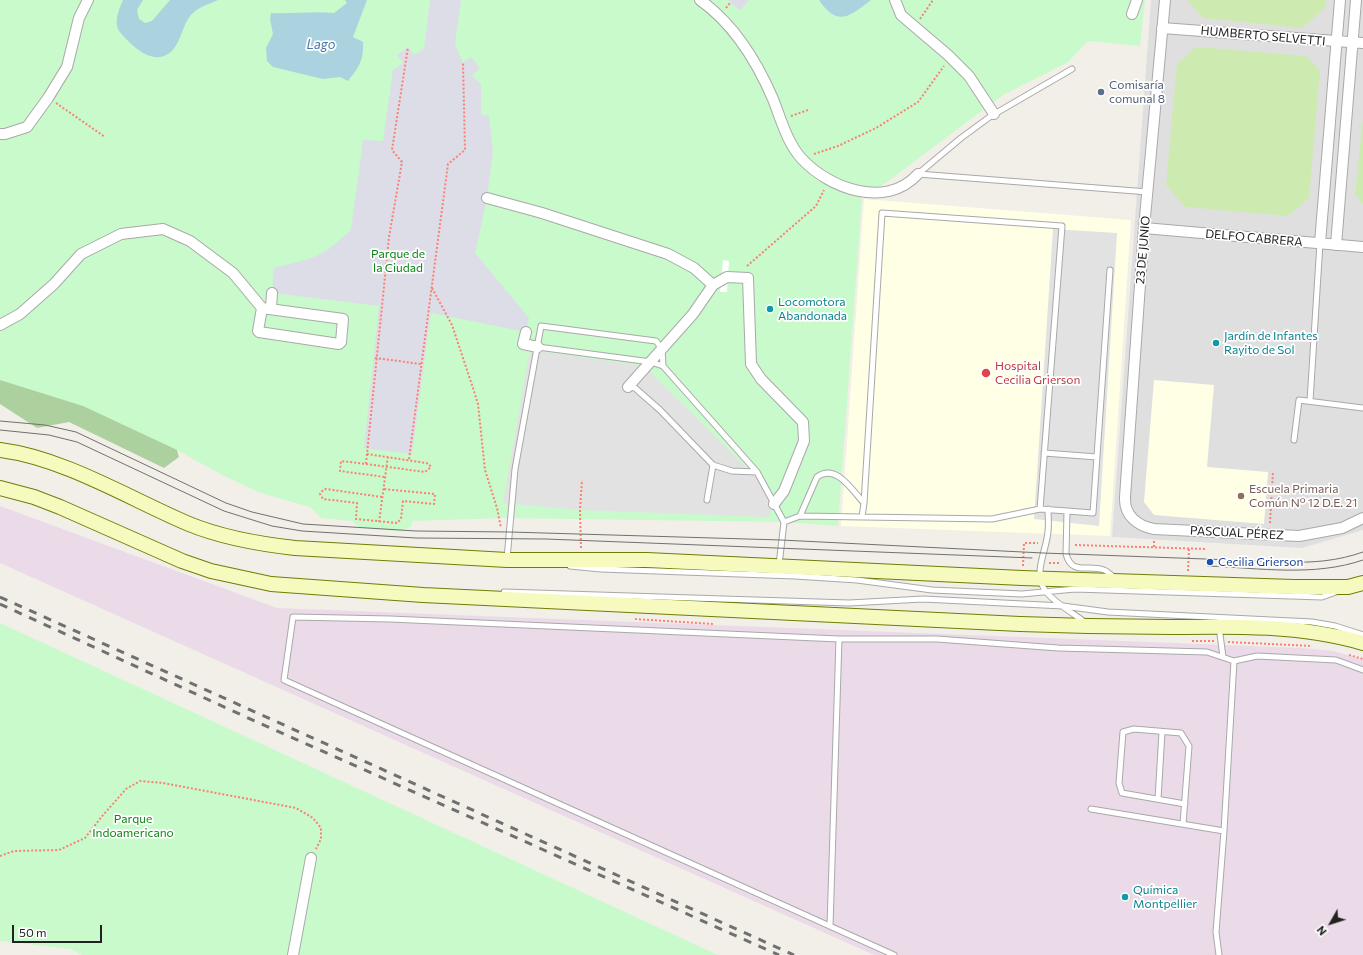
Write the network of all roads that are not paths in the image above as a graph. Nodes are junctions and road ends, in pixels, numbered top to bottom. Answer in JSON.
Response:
{"nodes":[{"id":1,"x":88,"y":0,"type":"edge"},
{"id":2,"x":700,"y":0,"type":"edge"},
{"id":3,"x":895,"y":0,"type":"edge"},
{"id":4,"x":1137,"y":0,"type":"edge"},
{"id":5,"x":1165,"y":0,"type":"edge"},
{"id":6,"x":1340,"y":0,"type":"edge"},
{"id":7,"x":1356,"y":0,"type":"edge"},
{"id":8,"x":1132,"y":14,"type":"dead end"},
{"id":9,"x":1162,"y":28,"type":"junction"},
{"id":10,"x":1336,"y":42,"type":"junction"},
{"id":11,"x":1352,"y":42,"type":"junction"},
{"id":12,"x":1363,"y":43,"type":"edge"},
{"id":13,"x":1072,"y":69,"type":"dead end"},
{"id":14,"x":994,"y":114,"type":"junction"},
{"id":15,"x":0,"y":134,"type":"edge"},
{"id":16,"x":918,"y":174,"type":"junction"},
{"id":17,"x":1148,"y":192,"type":"junction"},
{"id":18,"x":487,"y":198,"type":"dead end"},
{"id":19,"x":1144,"y":228,"type":"junction"},
{"id":20,"x":1320,"y":243,"type":"junction"},
{"id":21,"x":1336,"y":245,"type":"junction"},
{"id":22,"x":1363,"y":247,"type":"edge"},
{"id":23,"x":1110,"y":270,"type":"dead end"},
{"id":24,"x":713,"y":285,"type":"junction"},
{"id":25,"x":272,"y":293,"type":"dead end"},
{"id":26,"x":266,"y":308,"type":"junction"},
{"id":27,"x":0,"y":325,"type":"edge"},
{"id":28,"x":526,"y":332,"type":"dead end"},
{"id":29,"x":538,"y":347,"type":"junction"},
{"id":30,"x":662,"y":349,"type":"junction"},
{"id":31,"x":651,"y":362,"type":"junction"},
{"id":32,"x":663,"y":366,"type":"junction"},
{"id":33,"x":628,"y":387,"type":"joint"},
{"id":34,"x":1310,"y":401,"type":"junction"},
{"id":35,"x":1363,"y":408,"type":"edge"},
{"id":36,"x":1294,"y":440,"type":"dead end"},
{"id":37,"x":0,"y":450,"type":"edge"},
{"id":38,"x":1044,"y":453,"type":"junction"},
{"id":39,"x":1097,"y":457,"type":"junction"},
{"id":40,"x":713,"y":465,"type":"junction"},
{"id":41,"x":757,"y":472,"type":"junction"},
{"id":42,"x":0,"y":488,"type":"edge"},
{"id":43,"x":707,"y":500,"type":"dead end"},
{"id":44,"x":1124,"y":500,"type":"joint"},
{"id":45,"x":864,"y":503,"type":"junction"},
{"id":46,"x":774,"y":504,"type":"junction"},
{"id":47,"x":1040,"y":508,"type":"junction"},
{"id":48,"x":1048,"y":509,"type":"junction"},
{"id":49,"x":1067,"y":511,"type":"junction"},
{"id":50,"x":800,"y":516,"type":"junction"},
{"id":51,"x":862,"y":517,"type":"junction"},
{"id":52,"x":1363,"y":518,"type":"edge"},
{"id":53,"x":784,"y":522,"type":"junction"},
{"id":54,"x":508,"y":554,"type":"junction"},
{"id":55,"x":779,"y":566,"type":"junction"},
{"id":56,"x":1040,"y":578,"type":"junction"},
{"id":57,"x":1118,"y":580,"type":"junction"},
{"id":58,"x":1363,"y":583,"type":"edge"},
{"id":59,"x":1348,"y":587,"type":"junction"},
{"id":60,"x":1046,"y":592,"type":"junction"},
{"id":61,"x":423,"y":595,"type":"junction"},
{"id":62,"x":1063,"y":606,"type":"junction"},
{"id":63,"x":1219,"y":626,"type":"junction"},
{"id":64,"x":1092,"y":627,"type":"junction"},
{"id":65,"x":1363,"y":635,"type":"edge"},
{"id":66,"x":839,"y":639,"type":"junction"},
{"id":67,"x":1363,"y":643,"type":"edge"},
{"id":68,"x":1223,"y":657,"type":"junction"},
{"id":69,"x":1234,"y":661,"type":"junction"},
{"id":70,"x":1363,"y":670,"type":"edge"},
{"id":71,"x":1162,"y":732,"type":"junction"},
{"id":72,"x":1158,"y":799,"type":"junction"},
{"id":73,"x":1185,"y":804,"type":"junction"},
{"id":74,"x":1091,"y":809,"type":"dead end"},
{"id":75,"x":1183,"y":824,"type":"junction"},
{"id":76,"x":1224,"y":831,"type":"junction"},
{"id":77,"x":311,"y":858,"type":"road end"},
{"id":78,"x":830,"y":926,"type":"junction"},
{"id":79,"x":293,"y":955,"type":"edge"},
{"id":80,"x":894,"y":955,"type":"edge"},
{"id":81,"x":1219,"y":955,"type":"edge"}],
"edges":[{"from":1,"to":15,"type":"street"},
{"from":2,"to":16,"type":"street"},
{"from":3,"to":14,"type":"street"},
{"from":4,"to":8,"type":"street"},
{"from":5,"to":9,"type":"street","name":"23 DE JUNIO"},
{"from":6,"to":10,"type":"street"},
{"from":7,"to":11,"type":"street"},
{"from":9,"to":10,"type":"street","name":"HUMBERTO SELVETTI"},
{"from":9,"to":17,"type":"street","name":"23 DE JUNIO"},
{"from":10,"to":11,"type":"street","name":"HUMBERTO SELVETTI"},
{"from":10,"to":20,"type":"street"},
{"from":11,"to":12,"type":"street","name":"HUMBERTO SELVETTI"},
{"from":11,"to":21,"type":"street"},
{"from":13,"to":14,"type":"lane"},
{"from":14,"to":16,"type":"lane"},
{"from":16,"to":17,"type":"lane"},
{"from":17,"to":19,"type":"street","name":"23 DE JUNIO"},
{"from":18,"to":24,"type":"street"},
{"from":19,"to":20,"type":"street","name":"DELFO CABRERA"},
{"from":19,"to":44,"type":"street","name":"23 DE JUNIO"},
{"from":20,"to":21,"type":"street","name":"DELFO CABRERA"},
{"from":20,"to":34,"type":"lane"},
{"from":21,"to":22,"type":"street","name":"DELFO CABRERA"},
{"from":23,"to":39,"type":"lane"},
{"from":24,"to":30,"type":"street"},
{"from":24,"to":46,"type":"street"},
{"from":25,"to":26,"type":"street"},
{"from":26,"to":26,"type":"street"},
{"from":26,"to":27,"type":"street"},
{"from":28,"to":29,"type":"street"},
{"from":29,"to":30,"type":"lane"},
{"from":29,"to":31,"type":"lane"},
{"from":29,"to":54,"type":"lane"},
{"from":30,"to":31,"type":"street"},
{"from":30,"to":32,"type":"lane"},
{"from":31,"to":32,"type":"lane"},
{"from":31,"to":33,"type":"street"},
{"from":32,"to":41,"type":"lane"},
{"from":33,"to":40,"type":"lane"},
{"from":34,"to":35,"type":"lane"},
{"from":34,"to":36,"type":"lane"},
{"from":37,"to":54,"type":"main road"},
{"from":38,"to":39,"type":"lane"},
{"from":38,"to":45,"type":"lane"},
{"from":38,"to":47,"type":"lane"},
{"from":39,"to":49,"type":"lane"},
{"from":40,"to":41,"type":"lane"},
{"from":40,"to":43,"type":"lane"},
{"from":41,"to":46,"type":"lane"},
{"from":42,"to":61,"type":"main road"},
{"from":44,"to":52,"type":"street","name":"PASCUAL PÉREZ"},
{"from":45,"to":50,"type":"lane"},
{"from":45,"to":51,"type":"lane"},
{"from":46,"to":53,"type":"lane"},
{"from":47,"to":48,"type":"lane"},
{"from":47,"to":51,"type":"lane"},
{"from":48,"to":49,"type":"lane"},
{"from":48,"to":56,"type":"lane"},
{"from":49,"to":57,"type":"lane"},
{"from":50,"to":51,"type":"lane"},
{"from":50,"to":53,"type":"lane"},
{"from":53,"to":55,"type":"lane"},
{"from":54,"to":55,"type":"main road"},
{"from":54,"to":60,"type":"lane"},
{"from":55,"to":56,"type":"main road"},
{"from":56,"to":57,"type":"main road"},
{"from":56,"to":60,"type":"lane"},
{"from":57,"to":59,"type":"main road"},
{"from":58,"to":59,"type":"main road"},
{"from":59,"to":60,"type":"lane"},
{"from":60,"to":62,"type":"lane"},
{"from":61,"to":62,"type":"lane"},
{"from":61,"to":64,"type":"main road"},
{"from":62,"to":64,"type":"lane"},
{"from":62,"to":65,"type":"lane"},
{"from":63,"to":64,"type":"main road"},
{"from":63,"to":67,"type":"main road"},
{"from":63,"to":68,"type":"lane"},
{"from":66,"to":68,"type":"lane"},
{"from":66,"to":78,"type":"lane"},
{"from":66,"to":78,"type":"lane"},
{"from":68,"to":69,"type":"lane"},
{"from":69,"to":70,"type":"lane"},
{"from":69,"to":76,"type":"lane"},
{"from":71,"to":72,"type":"lane"},
{"from":71,"to":72,"type":"lane"},
{"from":71,"to":73,"type":"lane"},
{"from":72,"to":73,"type":"lane"},
{"from":73,"to":75,"type":"lane"},
{"from":74,"to":75,"type":"lane"},
{"from":75,"to":76,"type":"lane"},
{"from":76,"to":81,"type":"lane"},
{"from":77,"to":79,"type":"street"},
{"from":78,"to":80,"type":"lane"}]}
